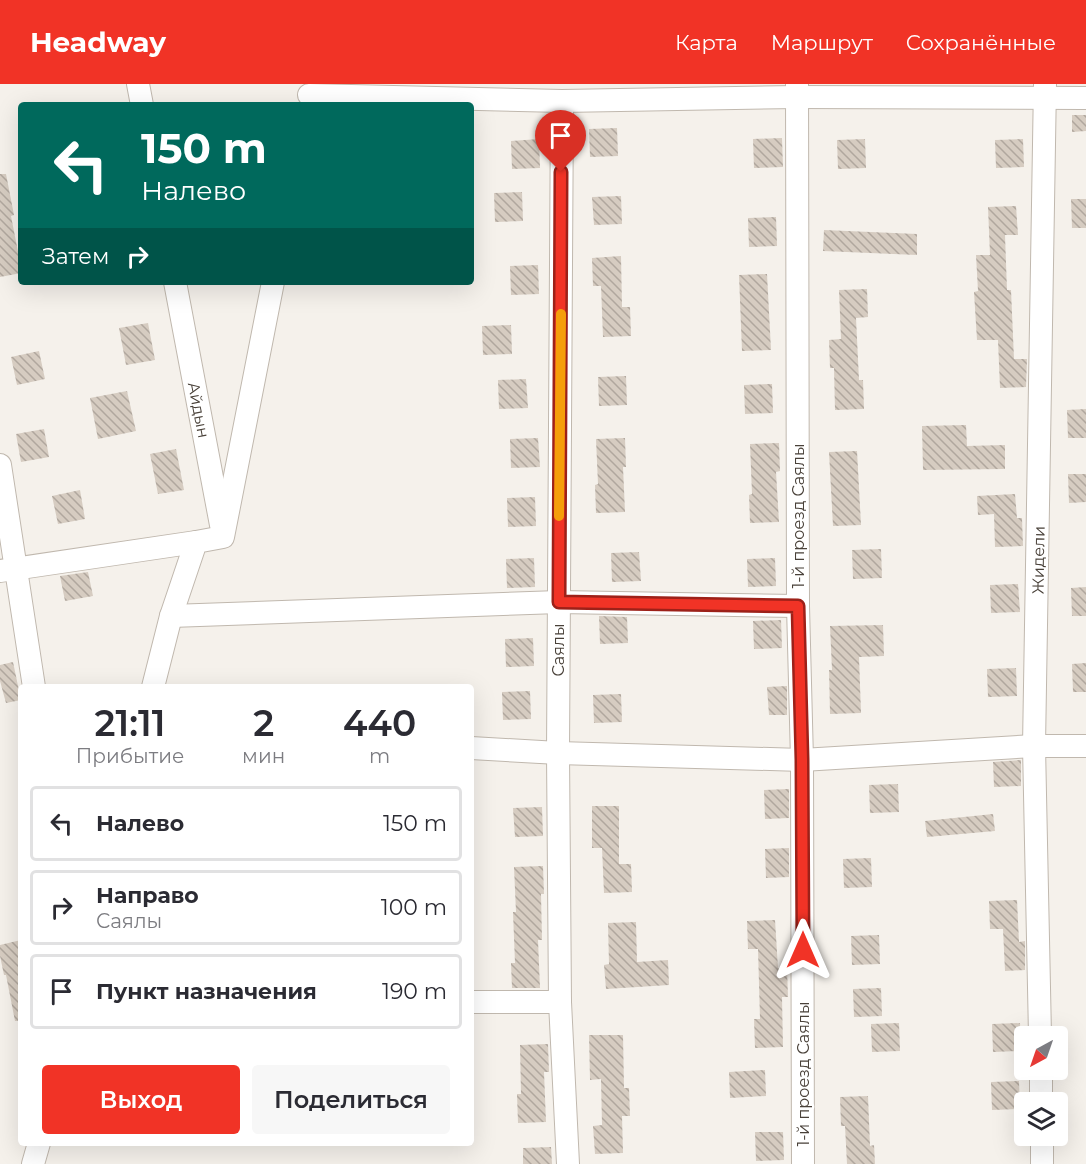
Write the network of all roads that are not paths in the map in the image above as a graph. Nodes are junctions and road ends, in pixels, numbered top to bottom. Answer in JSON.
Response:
{"nodes":[{"id":1,"x":138,"y":84,"type":"edge"},
{"id":2,"x":797,"y":91,"type":"edge"},
{"id":3,"x":1045,"y":91,"type":"edge"},
{"id":4,"x":310,"y":95,"type":"edge"},
{"id":5,"x":1086,"y":98,"type":"edge"},
{"id":6,"x":562,"y":100,"type":"junction"},
{"id":7,"x":141,"y":102,"type":"edge"},
{"id":8,"x":176,"y":285,"type":"edge"},
{"id":9,"x":272,"y":285,"type":"edge"},
{"id":10,"x":0,"y":465,"type":"edge"},
{"id":11,"x":223,"y":537,"type":"junction"},
{"id":12,"x":195,"y":542,"type":"junction"},
{"id":13,"x":8,"y":570,"type":"edge"},
{"id":14,"x":559,"y":602,"type":"junction"},
{"id":15,"x":798,"y":606,"type":"junction"},
{"id":16,"x":171,"y":616,"type":"junction"},
{"id":17,"x":33,"y":684,"type":"edge"},
{"id":18,"x":154,"y":684,"type":"edge"},
{"id":19,"x":1034,"y":746,"type":"junction"},
{"id":20,"x":1086,"y":746,"type":"edge"},
{"id":21,"x":474,"y":748,"type":"edge"},
{"id":22,"x":558,"y":753,"type":"junction"},
{"id":23,"x":802,"y":760,"type":"junction"},
{"id":24,"x":474,"y":1002,"type":"edge"},
{"id":25,"x":560,"y":1002,"type":"junction"},
{"id":26,"x":1040,"y":1026,"type":"edge"},
{"id":27,"x":38,"y":1146,"type":"edge"},
{"id":28,"x":1042,"y":1146,"type":"edge"},
{"id":29,"x":33,"y":1164,"type":"edge"},
{"id":30,"x":568,"y":1164,"type":"edge"},
{"id":31,"x":803,"y":1164,"type":"edge"},
{"id":32,"x":1042,"y":1164,"type":"edge"}],
"edges":[{"from":1,"to":7,"type":"street"},
{"from":2,"to":3,"type":"street"},
{"from":2,"to":6,"type":"street"},
{"from":2,"to":15,"type":"street","name":"1-й проезд Саялы"},
{"from":3,"to":5,"type":"street"},
{"from":3,"to":19,"type":"street","name":"Жидели"},
{"from":4,"to":6,"type":"street"},
{"from":6,"to":14,"type":"street","name":"Саялы"},
{"from":8,"to":11,"type":"street","name":"Айдын"},
{"from":9,"to":11,"type":"street"},
{"from":10,"to":13,"type":"street"},
{"from":11,"to":12,"type":"street"},
{"from":12,"to":13,"type":"street"},
{"from":12,"to":16,"type":"street"},
{"from":13,"to":17,"type":"street"},
{"from":14,"to":15,"type":"street"},
{"from":14,"to":16,"type":"street"},
{"from":14,"to":22,"type":"street","name":"Саялы"},
{"from":15,"to":23,"type":"street","name":"1-й проезд Саялы"},
{"from":16,"to":18,"type":"street"},
{"from":19,"to":20,"type":"street"},
{"from":19,"to":23,"type":"street"},
{"from":19,"to":26,"type":"street","name":"Жидели"},
{"from":21,"to":22,"type":"street"},
{"from":22,"to":23,"type":"street"},
{"from":22,"to":25,"type":"street","name":"Саялы"},
{"from":23,"to":31,"type":"street","name":"1-й проезд Саялы"},
{"from":24,"to":25,"type":"street"},
{"from":25,"to":30,"type":"street","name":"Саялы"},
{"from":27,"to":29,"type":"street"},
{"from":28,"to":32,"type":"street"}]}
